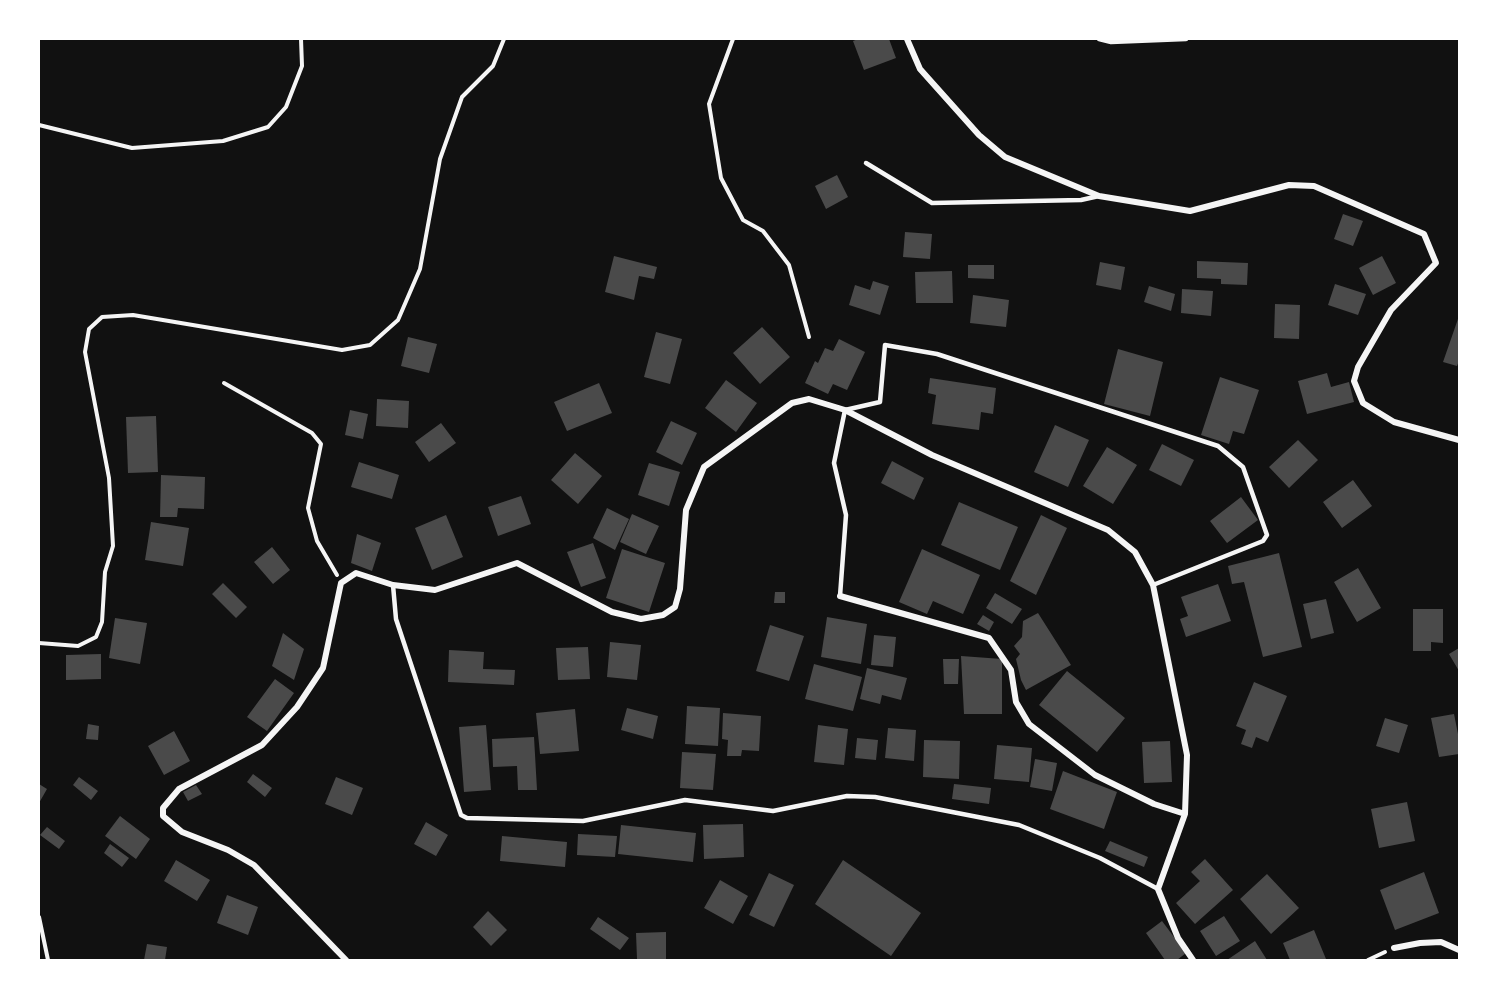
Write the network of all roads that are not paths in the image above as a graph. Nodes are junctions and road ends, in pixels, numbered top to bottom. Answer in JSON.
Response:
{"nodes":[{"id":1,"x":907,"y":39,"type":"edge"},
{"id":2,"x":1099,"y":39,"type":"edge"},
{"id":3,"x":1186,"y":39,"type":"edge"},
{"id":4,"x":866,"y":163,"type":"dead end"},
{"id":5,"x":1099,"y":196,"type":"junction"},
{"id":6,"x":845,"y":410,"type":"junction"},
{"id":7,"x":1459,"y":440,"type":"edge"},
{"id":8,"x":393,"y":585,"type":"junction"},
{"id":9,"x":1153,"y":585,"type":"junction"},
{"id":10,"x":840,"y":596,"type":"joint"},
{"id":11,"x":1185,"y":814,"type":"junction"},
{"id":12,"x":1158,"y":889,"type":"junction"},
{"id":13,"x":1394,"y":948,"type":"road end"},
{"id":14,"x":1459,"y":950,"type":"edge"},
{"id":15,"x":346,"y":960,"type":"edge"},
{"id":16,"x":1193,"y":960,"type":"edge"}],
"edges":[{"from":1,"to":5,"type":"street"},
{"from":2,"to":3,"type":"lane"},
{"from":4,"to":5,"type":"lane"},
{"from":5,"to":7,"type":"street"},
{"from":6,"to":8,"type":"street"},
{"from":6,"to":9,"type":"street"},
{"from":6,"to":9,"type":"lane"},
{"from":6,"to":10,"type":"lane"},
{"from":8,"to":12,"type":"lane"},
{"from":8,"to":15,"type":"street"},
{"from":9,"to":11,"type":"street"},
{"from":10,"to":11,"type":"street"},
{"from":11,"to":12,"type":"street"},
{"from":12,"to":16,"type":"street"},
{"from":13,"to":14,"type":"street"}]}
